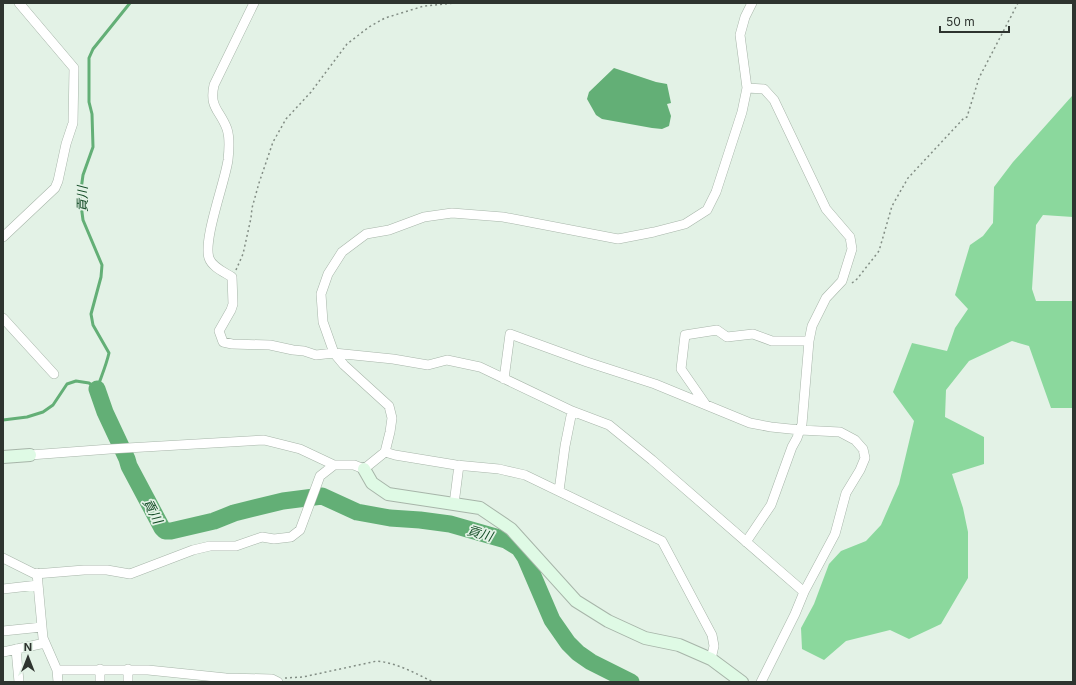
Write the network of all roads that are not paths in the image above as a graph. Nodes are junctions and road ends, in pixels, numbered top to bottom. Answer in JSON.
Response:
{"nodes":[{"id":1,"x":19,"y":3,"type":"edge"},
{"id":2,"x":254,"y":3,"type":"edge"},
{"id":3,"x":752,"y":3,"type":"edge"},
{"id":4,"x":747,"y":88,"type":"junction"},
{"id":5,"x":3,"y":237,"type":"edge"},
{"id":6,"x":3,"y":318,"type":"edge"},
{"id":7,"x":809,"y":341,"type":"junction"},
{"id":8,"x":334,"y":353,"type":"junction"},
{"id":9,"x":54,"y":374,"type":"dead end"},
{"id":10,"x":504,"y":379,"type":"junction"},
{"id":11,"x":706,"y":405,"type":"junction"},
{"id":12,"x":572,"y":411,"type":"junction"},
{"id":13,"x":800,"y":430,"type":"junction"},
{"id":14,"x":385,"y":452,"type":"junction"},
{"id":15,"x":30,"y":455,"type":"joint"},
{"id":16,"x":3,"y":457,"type":"edge"},
{"id":17,"x":334,"y":465,"type":"junction"},
{"id":18,"x":459,"y":465,"type":"junction"},
{"id":19,"x":364,"y":470,"type":"junction"},
{"id":20,"x":559,"y":491,"type":"junction"},
{"id":21,"x":454,"y":504,"type":"junction"},
{"id":22,"x":746,"y":542,"type":"junction"},
{"id":23,"x":3,"y":558,"type":"edge"},
{"id":24,"x":37,"y":573,"type":"junction"},
{"id":25,"x":38,"y":585,"type":"junction"},
{"id":26,"x":3,"y":589,"type":"edge"},
{"id":27,"x":804,"y":592,"type":"junction"},
{"id":28,"x":42,"y":627,"type":"junction"},
{"id":29,"x":3,"y":631,"type":"edge"},
{"id":30,"x":45,"y":643,"type":"junction"},
{"id":31,"x":16,"y":649,"type":"junction"},
{"id":32,"x":3,"y":652,"type":"edge"},
{"id":33,"x":711,"y":659,"type":"junction"},
{"id":34,"x":100,"y":669,"type":"junction"},
{"id":35,"x":128,"y":669,"type":"junction"},
{"id":36,"x":57,"y":670,"type":"junction"},
{"id":37,"x":275,"y":681,"type":"edge"},
{"id":38,"x":19,"y":682,"type":"edge"},
{"id":39,"x":58,"y":682,"type":"edge"},
{"id":40,"x":100,"y":682,"type":"edge"},
{"id":41,"x":128,"y":682,"type":"edge"},
{"id":42,"x":742,"y":682,"type":"edge"},
{"id":43,"x":761,"y":682,"type":"edge"}],
"edges":[{"from":1,"to":5,"type":"street"},
{"from":2,"to":8,"type":"street"},
{"from":3,"to":4,"type":"street"},
{"from":4,"to":7,"type":"street"},
{"from":4,"to":8,"type":"street"},
{"from":6,"to":9,"type":"street"},
{"from":7,"to":11,"type":"street"},
{"from":7,"to":13,"type":"street"},
{"from":8,"to":10,"type":"street"},
{"from":8,"to":14,"type":"street"},
{"from":10,"to":11,"type":"street"},
{"from":10,"to":12,"type":"street"},
{"from":11,"to":13,"type":"street"},
{"from":12,"to":20,"type":"street"},
{"from":12,"to":22,"type":"street"},
{"from":13,"to":22,"type":"street"},
{"from":13,"to":27,"type":"street"},
{"from":14,"to":18,"type":"street"},
{"from":14,"to":19,"type":"street"},
{"from":15,"to":16,"type":"street"},
{"from":15,"to":17,"type":"street"},
{"from":17,"to":19,"type":"street"},
{"from":17,"to":24,"type":"street"},
{"from":18,"to":20,"type":"street"},
{"from":18,"to":21,"type":"street"},
{"from":19,"to":21,"type":"street"},
{"from":20,"to":33,"type":"street"},
{"from":21,"to":33,"type":"street"},
{"from":22,"to":27,"type":"street"},
{"from":23,"to":24,"type":"street"},
{"from":24,"to":25,"type":"street"},
{"from":25,"to":26,"type":"street"},
{"from":25,"to":28,"type":"street"},
{"from":27,"to":43,"type":"street"},
{"from":28,"to":29,"type":"street"},
{"from":28,"to":30,"type":"street"},
{"from":30,"to":31,"type":"street"},
{"from":30,"to":36,"type":"street"},
{"from":31,"to":32,"type":"street"},
{"from":31,"to":38,"type":"street"},
{"from":33,"to":42,"type":"street"},
{"from":34,"to":35,"type":"street"},
{"from":34,"to":36,"type":"street"},
{"from":34,"to":40,"type":"street"},
{"from":35,"to":37,"type":"street"},
{"from":35,"to":41,"type":"street"},
{"from":36,"to":39,"type":"street"}]}
